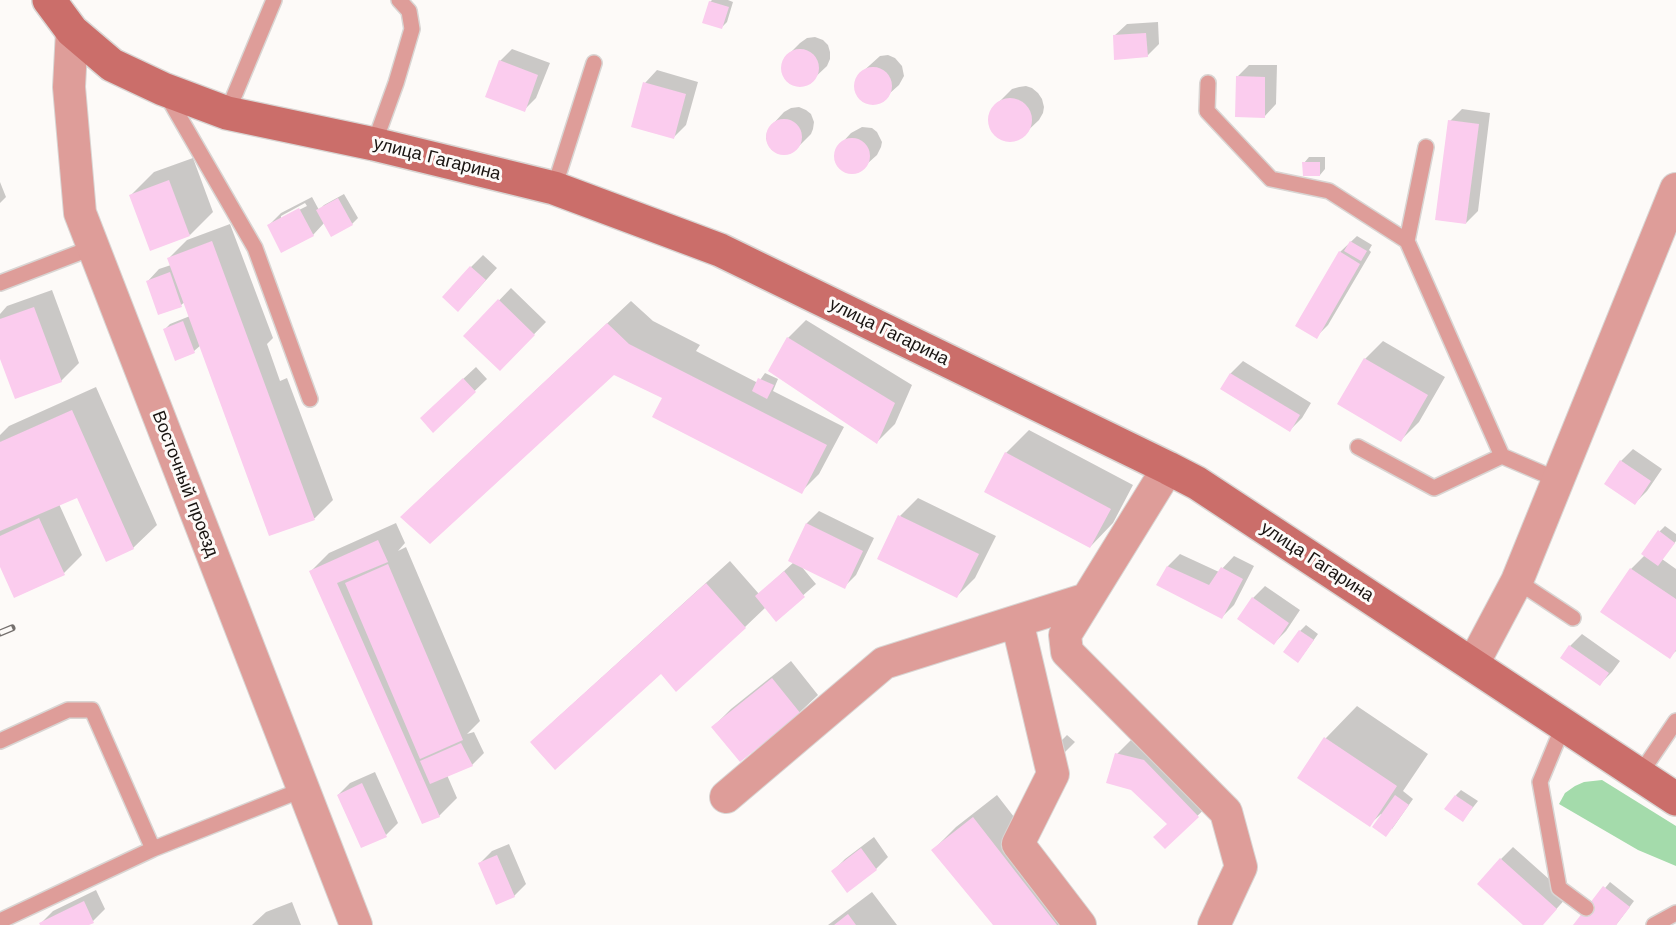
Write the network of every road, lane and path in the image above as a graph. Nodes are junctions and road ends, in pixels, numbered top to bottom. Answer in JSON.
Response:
{"nodes":[{"id":1,"x":49,"y":0,"type":"edge"},
{"id":2,"x":273,"y":0,"type":"edge"},
{"id":3,"x":399,"y":0,"type":"edge"},
{"id":4,"x":72,"y":31,"type":"junction"},
{"id":5,"x":594,"y":63,"type":"dead end"},
{"id":6,"x":1208,"y":83,"type":"dead end"},
{"id":7,"x":163,"y":89,"type":"junction"},
{"id":8,"x":227,"y":113,"type":"junction"},
{"id":9,"x":374,"y":144,"type":"junction"},
{"id":10,"x":1426,"y":147,"type":"dead end"},
{"id":11,"x":554,"y":188,"type":"junction"},
{"id":12,"x":1676,"y":189,"type":"edge"},
{"id":13,"x":1407,"y":241,"type":"junction"},
{"id":14,"x":94,"y":247,"type":"junction"},
{"id":15,"x":0,"y":283,"type":"edge"},
{"id":16,"x":310,"y":399,"type":"dead end"},
{"id":17,"x":1358,"y":447,"type":"dead end"},
{"id":18,"x":1502,"y":456,"type":"junction"},
{"id":19,"x":1168,"y":468,"type":"junction"},
{"id":20,"x":1558,"y":480,"type":"junction"},
{"id":21,"x":1517,"y":580,"type":"junction"},
{"id":22,"x":1087,"y":599,"type":"junction"},
{"id":23,"x":1573,"y":618,"type":"dead end"},
{"id":24,"x":1017,"y":621,"type":"junction"},
{"id":25,"x":1473,"y":664,"type":"junction"},
{"id":26,"x":1676,"y":721,"type":"edge"},
{"id":27,"x":1564,"y":724,"type":"junction"},
{"id":28,"x":0,"y":741,"type":"edge"},
{"id":29,"x":1640,"y":774,"type":"junction"},
{"id":30,"x":304,"y":789,"type":"junction"},
{"id":31,"x":726,"y":797,"type":"dead end"},
{"id":32,"x":1676,"y":799,"type":"edge"},
{"id":33,"x":153,"y":849,"type":"junction"},
{"id":34,"x":1586,"y":908,"type":"dead end"},
{"id":35,"x":1676,"y":913,"type":"edge"},
{"id":36,"x":0,"y":921,"type":"edge"},
{"id":37,"x":356,"y":925,"type":"edge"},
{"id":38,"x":1080,"y":925,"type":"edge"},
{"id":39,"x":1214,"y":925,"type":"edge"},
{"id":40,"x":1654,"y":925,"type":"edge"}],
"edges":[{"from":1,"to":4,"type":"main road","name":"улица Гагарина"},
{"from":2,"to":8,"type":"lane"},
{"from":3,"to":9,"type":"lane"},
{"from":4,"to":7,"type":"main road","name":"улица Гагарина"},
{"from":4,"to":14,"type":"street","name":"Восточный проезд"},
{"from":5,"to":11,"type":"lane"},
{"from":6,"to":13,"type":"lane"},
{"from":7,"to":8,"type":"main road","name":"улица Гагарина"},
{"from":7,"to":16,"type":"lane"},
{"from":8,"to":9,"type":"main road","name":"улица Гагарина"},
{"from":9,"to":11,"type":"main road","name":"улица Гагарина"},
{"from":10,"to":13,"type":"lane"},
{"from":11,"to":19,"type":"main road","name":"улица Гагарина"},
{"from":12,"to":20,"type":"street"},
{"from":13,"to":18,"type":"lane"},
{"from":14,"to":15,"type":"lane"},
{"from":14,"to":30,"type":"street","name":"Восточный проезд"},
{"from":17,"to":18,"type":"lane"},
{"from":18,"to":20,"type":"lane"},
{"from":19,"to":22,"type":"street"},
{"from":19,"to":25,"type":"main road","name":"улица Гагарина"},
{"from":20,"to":21,"type":"street"},
{"from":21,"to":23,"type":"lane"},
{"from":21,"to":25,"type":"street"},
{"from":22,"to":24,"type":"street"},
{"from":22,"to":39,"type":"street"},
{"from":24,"to":31,"type":"street"},
{"from":24,"to":38,"type":"street"},
{"from":25,"to":27,"type":"main road","name":"улица Гагарина"},
{"from":26,"to":29,"type":"lane"},
{"from":27,"to":29,"type":"main road","name":"улица Гагарина"},
{"from":27,"to":34,"type":"lane"},
{"from":28,"to":33,"type":"lane"},
{"from":29,"to":32,"type":"main road","name":"улица Гагарина"},
{"from":30,"to":33,"type":"lane"},
{"from":30,"to":37,"type":"street","name":"Восточный проезд"},
{"from":33,"to":36,"type":"lane"},
{"from":35,"to":40,"type":"lane"}]}
